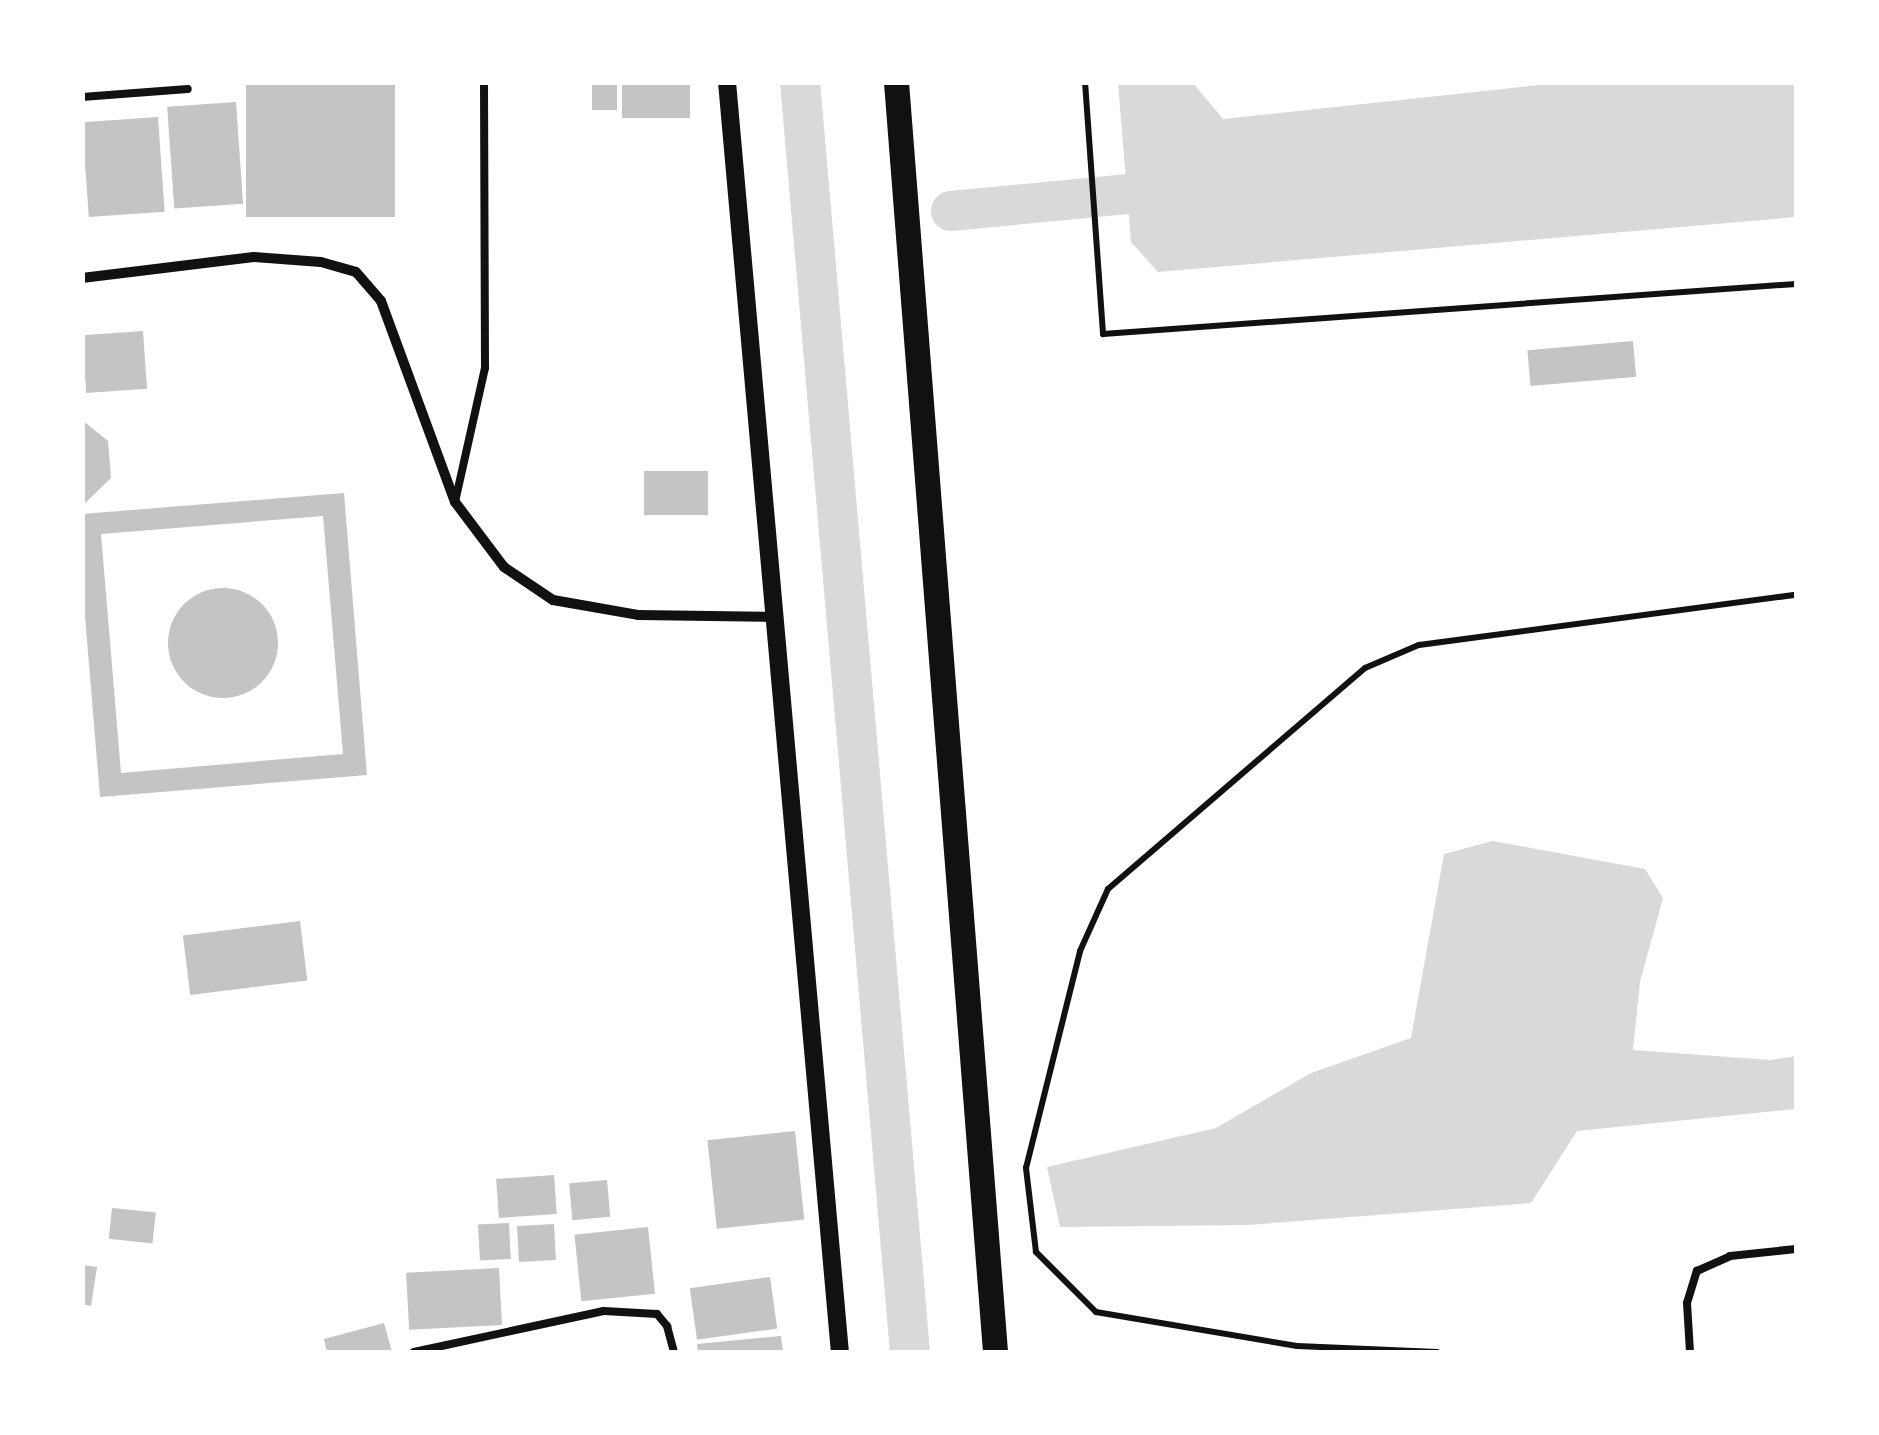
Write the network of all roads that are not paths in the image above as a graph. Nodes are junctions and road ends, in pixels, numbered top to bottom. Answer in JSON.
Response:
{"nodes":[{"id":1,"x":484,"y":82,"type":"edge"},
{"id":2,"x":727,"y":82,"type":"edge"},
{"id":3,"x":896,"y":82,"type":"edge"},
{"id":4,"x":188,"y":89,"type":"dead end"},
{"id":5,"x":82,"y":97,"type":"edge"},
{"id":6,"x":82,"y":278,"type":"edge"},
{"id":7,"x":455,"y":502,"type":"junction"},
{"id":8,"x":774,"y":617,"type":"junction"},
{"id":9,"x":1796,"y":1249,"type":"edge"},
{"id":10,"x":414,"y":1352,"type":"edge"},
{"id":11,"x":674,"y":1352,"type":"edge"},
{"id":12,"x":840,"y":1352,"type":"edge"},
{"id":13,"x":995,"y":1352,"type":"edge"},
{"id":14,"x":1690,"y":1352,"type":"edge"}],
"edges":[{"from":1,"to":7,"type":"lane"},
{"from":2,"to":8,"type":"street"},
{"from":3,"to":13,"type":"main road"},
{"from":4,"to":5,"type":"lane"},
{"from":6,"to":7,"type":"street"},
{"from":7,"to":8,"type":"street"},
{"from":8,"to":12,"type":"street"},
{"from":9,"to":14,"type":"lane"},
{"from":10,"to":11,"type":"lane"}]}
